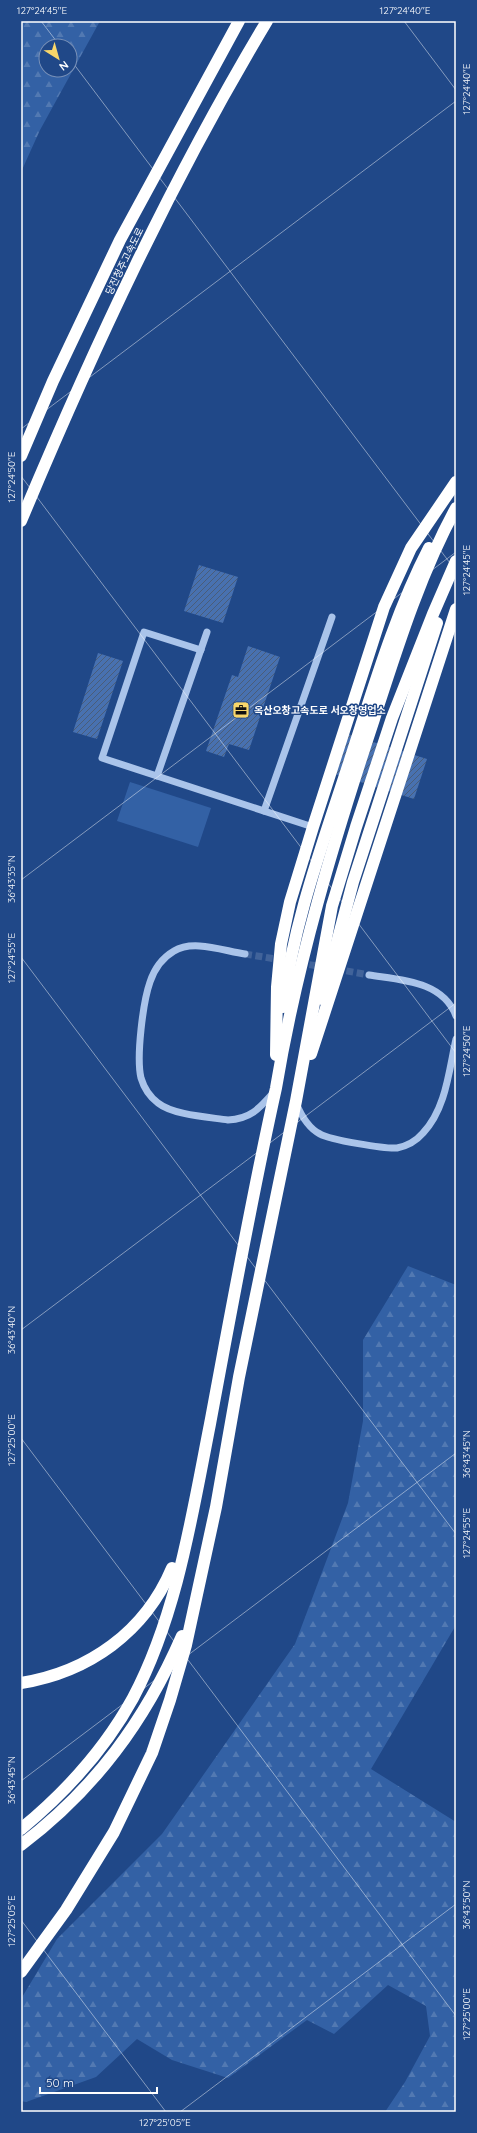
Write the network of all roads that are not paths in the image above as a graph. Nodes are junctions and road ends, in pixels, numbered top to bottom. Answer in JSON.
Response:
{"nodes":[{"id":1,"x":240,"y":21,"type":"edge"},
{"id":2,"x":267,"y":21,"type":"edge"},
{"id":3,"x":21,"y":456,"type":"edge"},
{"id":4,"x":456,"y":482,"type":"edge"},
{"id":5,"x":456,"y":498,"type":"edge"},
{"id":6,"x":456,"y":508,"type":"edge"},
{"id":7,"x":21,"y":521,"type":"edge"},
{"id":8,"x":456,"y":561,"type":"edge"},
{"id":9,"x":456,"y":580,"type":"edge"},
{"id":10,"x":456,"y":609,"type":"edge"},
{"id":11,"x":332,"y":616,"type":"dead end"},
{"id":12,"x":207,"y":632,"type":"dead end"},
{"id":13,"x":201,"y":650,"type":"junction"},
{"id":14,"x":157,"y":776,"type":"junction"},
{"id":15,"x":264,"y":811,"type":"junction"},
{"id":16,"x":313,"y":827,"type":"junction"},
{"id":17,"x":245,"y":954,"type":"tunnel mouth"},
{"id":18,"x":370,"y":975,"type":"tunnel mouth"},
{"id":19,"x":456,"y":1016,"type":"edge"},
{"id":20,"x":456,"y":1039,"type":"edge"},
{"id":21,"x":276,"y":1088,"type":"junction"},
{"id":22,"x":296,"y":1101,"type":"junction"},
{"id":23,"x":190,"y":1526,"type":"junction"},
{"id":24,"x":196,"y":1596,"type":"junction"},
{"id":25,"x":21,"y":1683,"type":"edge"},
{"id":26,"x":21,"y":1829,"type":"edge"},
{"id":27,"x":21,"y":1845,"type":"edge"},
{"id":28,"x":21,"y":1972,"type":"edge"}],
"edges":[{"from":1,"to":3,"type":"highway","name":"당진청주고속도로"},
{"from":2,"to":7,"type":"highway","name":"당진청주고속도로"},
{"from":4,"to":16,"type":"highway"},
{"from":5,"to":21,"type":"highway"},
{"from":6,"to":21,"type":"highway"},
{"from":8,"to":22,"type":"highway"},
{"from":9,"to":22,"type":"highway"},
{"from":10,"to":22,"type":"highway"},
{"from":11,"to":15,"type":"lane"},
{"from":12,"to":13,"type":"lane"},
{"from":13,"to":14,"type":"lane"},
{"from":13,"to":14,"type":"lane"},
{"from":14,"to":15,"type":"lane"},
{"from":15,"to":16,"type":"lane"},
{"from":16,"to":21,"type":"highway"},
{"from":17,"to":21,"type":"lane"},
{"from":18,"to":19,"type":"lane"},
{"from":20,"to":22,"type":"lane"},
{"from":21,"to":23,"type":"highway"},
{"from":22,"to":24,"type":"highway"},
{"from":23,"to":25,"type":"highway"},
{"from":23,"to":26,"type":"highway"},
{"from":24,"to":27,"type":"highway"},
{"from":24,"to":28,"type":"highway"}]}
